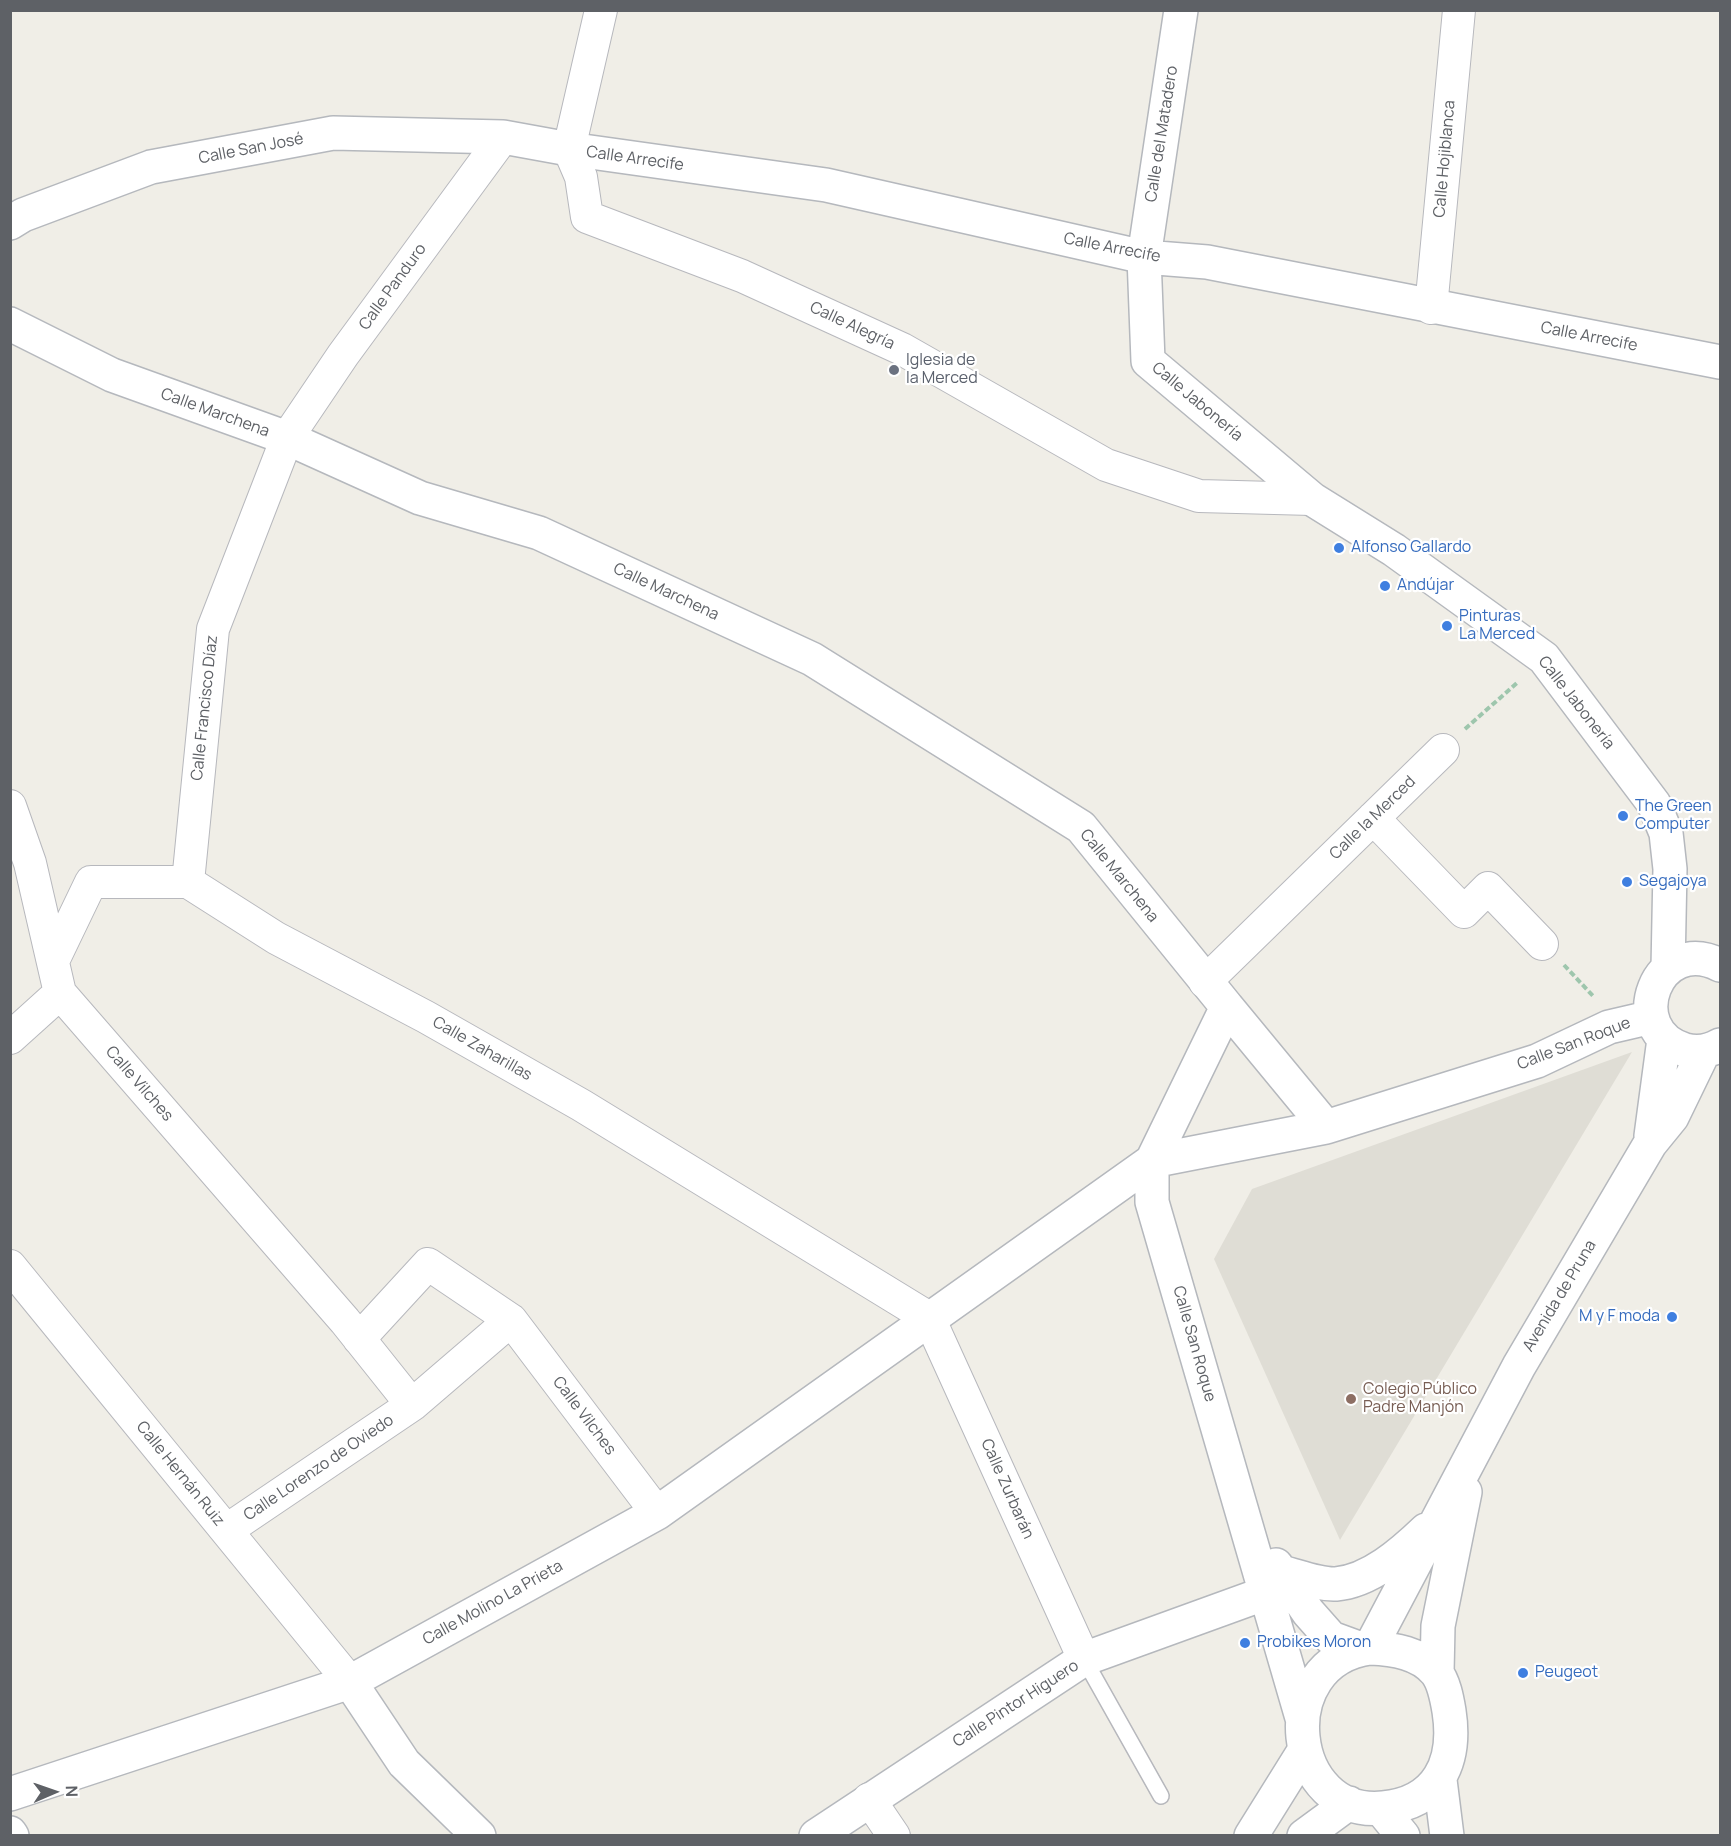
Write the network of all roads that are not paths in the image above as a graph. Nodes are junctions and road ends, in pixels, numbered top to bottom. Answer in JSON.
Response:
{"nodes":[{"id":1,"x":601,"y":10,"type":"edge"},
{"id":2,"x":1181,"y":10,"type":"edge"},
{"id":3,"x":1459,"y":10,"type":"edge"},
{"id":4,"x":503,"y":137,"type":"junction"},
{"id":5,"x":569,"y":149,"type":"junction"},
{"id":6,"x":10,"y":223,"type":"edge"},
{"id":7,"x":1144,"y":256,"type":"junction"},
{"id":8,"x":1431,"y":308,"type":"junction"},
{"id":9,"x":10,"y":324,"type":"edge"},
{"id":10,"x":1720,"y":362,"type":"edge"},
{"id":11,"x":287,"y":438,"type":"junction"},
{"id":12,"x":1312,"y":499,"type":"junction"},
{"id":13,"x":1443,"y":750,"type":"road end"},
{"id":14,"x":10,"y":806,"type":"edge"},
{"id":15,"x":1373,"y":818,"type":"junction"},
{"id":16,"x":188,"y":882,"type":"junction"},
{"id":17,"x":1542,"y":944,"type":"road end"},
{"id":18,"x":1716,"y":958,"type":"edge"},
{"id":19,"x":53,"y":962,"type":"junction"},
{"id":20,"x":1668,"y":968,"type":"junction"},
{"id":21,"x":1205,"y":982,"type":"junction"},
{"id":22,"x":60,"y":993,"type":"junction"},
{"id":23,"x":1227,"y":1007,"type":"junction"},
{"id":24,"x":1658,"y":1028,"type":"junction"},
{"id":25,"x":10,"y":1038,"type":"edge"},
{"id":26,"x":1712,"y":1048,"type":"edge"},
{"id":27,"x":1326,"y":1127,"type":"junction"},
{"id":28,"x":1650,"y":1144,"type":"junction"},
{"id":29,"x":1152,"y":1161,"type":"junction"},
{"id":30,"x":10,"y":1266,"type":"edge"},
{"id":31,"x":929,"y":1318,"type":"junction"},
{"id":32,"x":511,"y":1320,"type":"junction"},
{"id":33,"x":352,"y":1330,"type":"junction"},
{"id":34,"x":412,"y":1405,"type":"junction"},
{"id":35,"x":1473,"y":1450,"type":"junction"},
{"id":36,"x":657,"y":1513,"type":"junction"},
{"id":37,"x":1439,"y":1518,"type":"junction"},
{"id":38,"x":226,"y":1530,"type":"junction"},
{"id":39,"x":1274,"y":1582,"type":"junction"},
{"id":40,"x":1366,"y":1648,"type":"junction"},
{"id":41,"x":1084,"y":1659,"type":"junction"},
{"id":42,"x":1437,"y":1673,"type":"junction"},
{"id":43,"x":350,"y":1682,"type":"junction"},
{"id":44,"x":1302,"y":1718,"type":"junction"},
{"id":45,"x":1304,"y":1751,"type":"junction"},
{"id":46,"x":1440,"y":1780,"type":"junction"},
{"id":47,"x":10,"y":1794,"type":"edge"},
{"id":48,"x":1161,"y":1796,"type":"dead end"},
{"id":49,"x":869,"y":1799,"type":"junction"},
{"id":50,"x":1349,"y":1803,"type":"junction"},
{"id":51,"x":1381,"y":1809,"type":"junction"},
{"id":52,"x":479,"y":1836,"type":"edge"},
{"id":53,"x":816,"y":1836,"type":"edge"},
{"id":54,"x":894,"y":1836,"type":"edge"},
{"id":55,"x":1251,"y":1836,"type":"edge"},
{"id":56,"x":1304,"y":1836,"type":"edge"},
{"id":57,"x":1403,"y":1836,"type":"edge"},
{"id":58,"x":1448,"y":1836,"type":"edge"}],
"edges":[{"from":1,"to":5,"type":"street"},
{"from":2,"to":7,"type":"street","name":"Calle del Matadero"},
{"from":3,"to":8,"type":"street","name":"Calle Hojiblanca"},
{"from":4,"to":5,"type":"street","name":"Calle Arrecife"},
{"from":4,"to":6,"type":"street","name":"Calle San José"},
{"from":4,"to":11,"type":"street","name":"Calle Panduro"},
{"from":5,"to":7,"type":"street","name":"Calle Arrecife"},
{"from":5,"to":12,"type":"street","name":"Calle Alegría"},
{"from":7,"to":8,"type":"street","name":"Calle Arrecife"},
{"from":7,"to":12,"type":"street","name":"Calle Jabonería"},
{"from":8,"to":10,"type":"street","name":"Calle Arrecife"},
{"from":9,"to":11,"type":"street","name":"Calle Marchena"},
{"from":11,"to":16,"type":"street","name":"Calle Francisco Díaz"},
{"from":11,"to":21,"type":"street","name":"Calle Marchena"},
{"from":12,"to":20,"type":"street","name":"Calle Jabonería"},
{"from":13,"to":15,"type":"street","name":"Calle la Merced"},
{"from":14,"to":19,"type":"street","name":"Calle Vilches"},
{"from":15,"to":17,"type":"street"},
{"from":15,"to":21,"type":"street","name":"Calle la Merced"},
{"from":16,"to":19,"type":"street"},
{"from":16,"to":31,"type":"street","name":"Calle Zaharillas"},
{"from":18,"to":20,"type":"street"},
{"from":19,"to":22,"type":"street","name":"Calle Vilches"},
{"from":20,"to":24,"type":"street","name":"Avenida de Pruna"},
{"from":21,"to":23,"type":"street","name":"Calle Marchena"},
{"from":22,"to":25,"type":"street"},
{"from":22,"to":33,"type":"street","name":"Calle Vilches"},
{"from":23,"to":27,"type":"street","name":"Calle Marchena"},
{"from":23,"to":29,"type":"street"},
{"from":24,"to":26,"type":"street"},
{"from":24,"to":27,"type":"street","name":"Calle San Roque"},
{"from":24,"to":28,"type":"street","name":"Avenida de Pruna"},
{"from":26,"to":28,"type":"street","name":"Avenida de Pruna"},
{"from":27,"to":29,"type":"street","name":"Calle San Roque"},
{"from":28,"to":35,"type":"street","name":"Avenida de Pruna"},
{"from":29,"to":31,"type":"street"},
{"from":29,"to":39,"type":"street","name":"Calle San Roque"},
{"from":30,"to":38,"type":"street","name":"Calle Hernán Ruiz"},
{"from":31,"to":36,"type":"street","name":"Calle Molino La Prieta"},
{"from":31,"to":41,"type":"street","name":"Calle Zurbarán"},
{"from":32,"to":33,"type":"street","name":"Calle Vilches"},
{"from":32,"to":34,"type":"street","name":"Calle Lorenzo de Oviedo"},
{"from":32,"to":36,"type":"street","name":"Calle Vilches"},
{"from":33,"to":34,"type":"street","name":"Calle Vilches"},
{"from":34,"to":38,"type":"street","name":"Calle Lorenzo de Oviedo"},
{"from":35,"to":37,"type":"street","name":"Avenida de Pruna"},
{"from":35,"to":42,"type":"street","name":"Avenida de Pruna"},
{"from":36,"to":43,"type":"street","name":"Calle Molino La Prieta"},
{"from":37,"to":39,"type":"street"},
{"from":37,"to":40,"type":"street","name":"Avenida de Pruna"},
{"from":38,"to":43,"type":"street","name":"Calle Hernán Ruiz"},
{"from":39,"to":40,"type":"street","name":"Calle San Roque"},
{"from":39,"to":41,"type":"street","name":"Calle Pintor Higuero"},
{"from":39,"to":44,"type":"street","name":"Calle San Roque"},
{"from":40,"to":42,"type":"street"},
{"from":40,"to":44,"type":"street"},
{"from":41,"to":48,"type":"lane"},
{"from":41,"to":49,"type":"street","name":"Calle Pintor Higuero"},
{"from":42,"to":46,"type":"street"},
{"from":43,"to":47,"type":"street","name":"Calle Molino La Prieta"},
{"from":43,"to":52,"type":"street"},
{"from":44,"to":45,"type":"street"},
{"from":45,"to":50,"type":"street"},
{"from":45,"to":55,"type":"street"},
{"from":46,"to":51,"type":"street"},
{"from":46,"to":58,"type":"street"},
{"from":49,"to":53,"type":"street","name":"Calle Pintor Higuero"},
{"from":49,"to":54,"type":"street"},
{"from":50,"to":51,"type":"street"},
{"from":50,"to":56,"type":"street"},
{"from":51,"to":57,"type":"street"}]}
